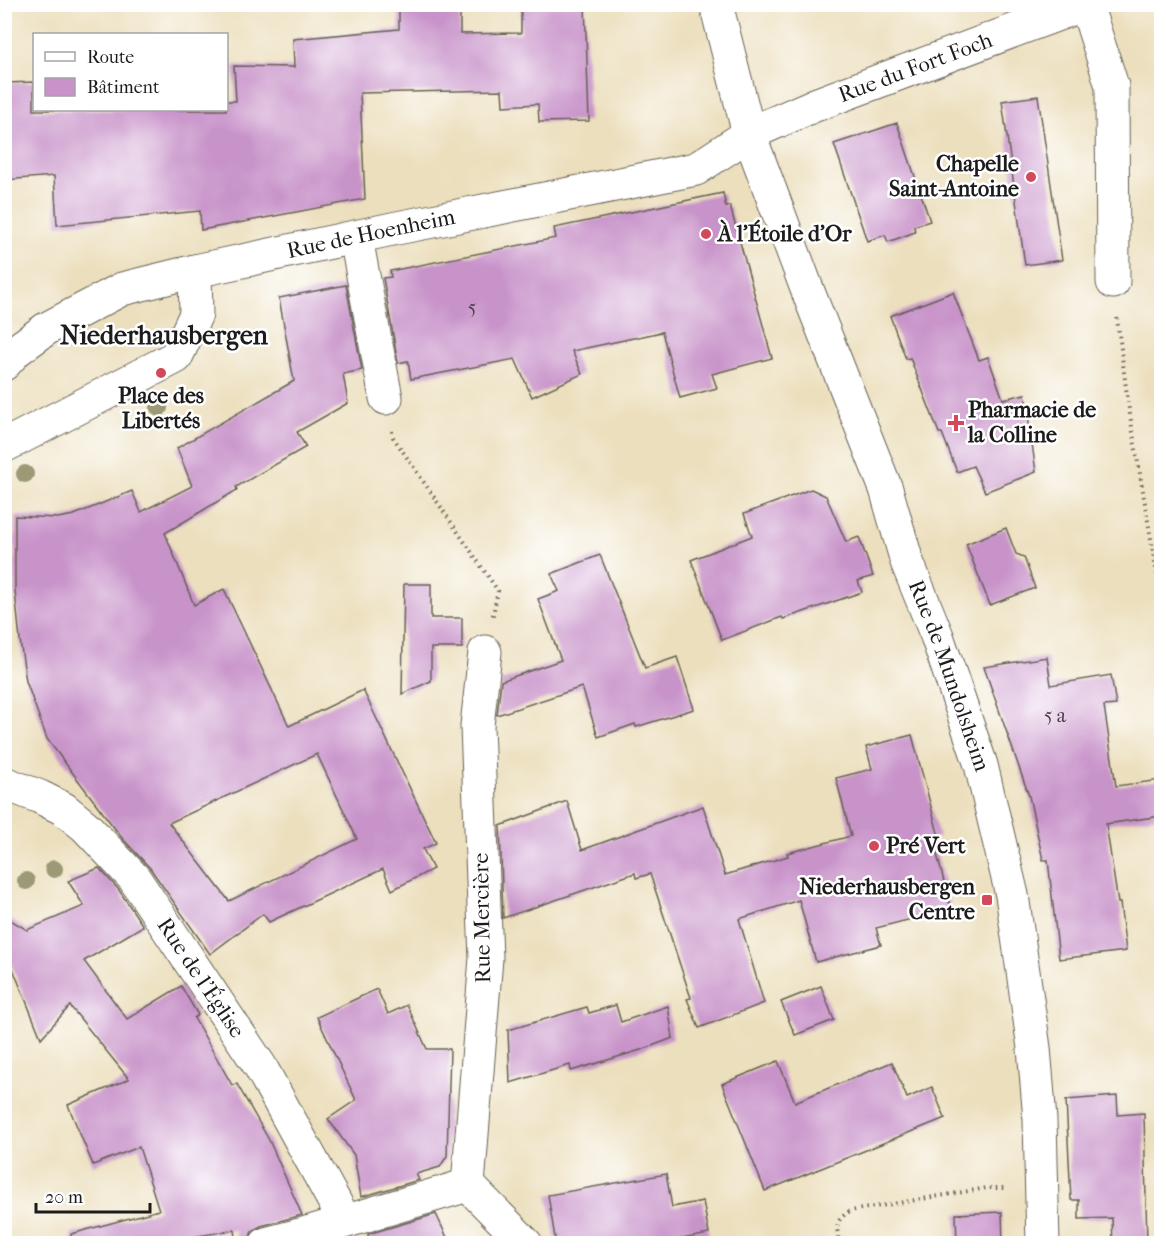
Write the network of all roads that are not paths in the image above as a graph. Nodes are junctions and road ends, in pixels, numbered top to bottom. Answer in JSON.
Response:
{"nodes":[{"id":1,"x":716,"y":4,"type":"edge"},
{"id":2,"x":1086,"y":4,"type":"edge"},
{"id":3,"x":749,"y":134,"type":"junction"},
{"id":4,"x":356,"y":238,"type":"junction"},
{"id":5,"x":195,"y":271,"type":"junction"},
{"id":6,"x":1113,"y":282,"type":"road end"},
{"id":7,"x":9,"y":354,"type":"edge"},
{"id":8,"x":386,"y":398,"type":"dead end"},
{"id":9,"x":4,"y":446,"type":"edge"},
{"id":10,"x":485,"y":652,"type":"road end"},
{"id":11,"x":4,"y":783,"type":"edge"},
{"id":12,"x":468,"y":1185,"type":"junction"},
{"id":13,"x":345,"y":1221,"type":"junction"},
{"id":14,"x":266,"y":1244,"type":"edge"},
{"id":15,"x":526,"y":1244,"type":"edge"},
{"id":16,"x":1043,"y":1244,"type":"edge"}],
"edges":[{"from":1,"to":3,"type":"street","name":"Rue de Mundolsheim"},
{"from":2,"to":3,"type":"street","name":"Rue du Fort Foch"},
{"from":2,"to":6,"type":"street"},
{"from":3,"to":4,"type":"street","name":"Rue de Hoenheim"},
{"from":3,"to":16,"type":"street","name":"Rue de Mundolsheim"},
{"from":4,"to":5,"type":"street","name":"Rue de Hoenheim"},
{"from":4,"to":8,"type":"street"},
{"from":5,"to":7,"type":"street","name":"Rue de Hoenheim"},
{"from":5,"to":9,"type":"street"},
{"from":10,"to":12,"type":"street","name":"Rue Mercière"},
{"from":11,"to":13,"type":"street","name":"Rue de l'Église"},
{"from":12,"to":13,"type":"street"},
{"from":12,"to":15,"type":"street"},
{"from":13,"to":14,"type":"street"}]}
